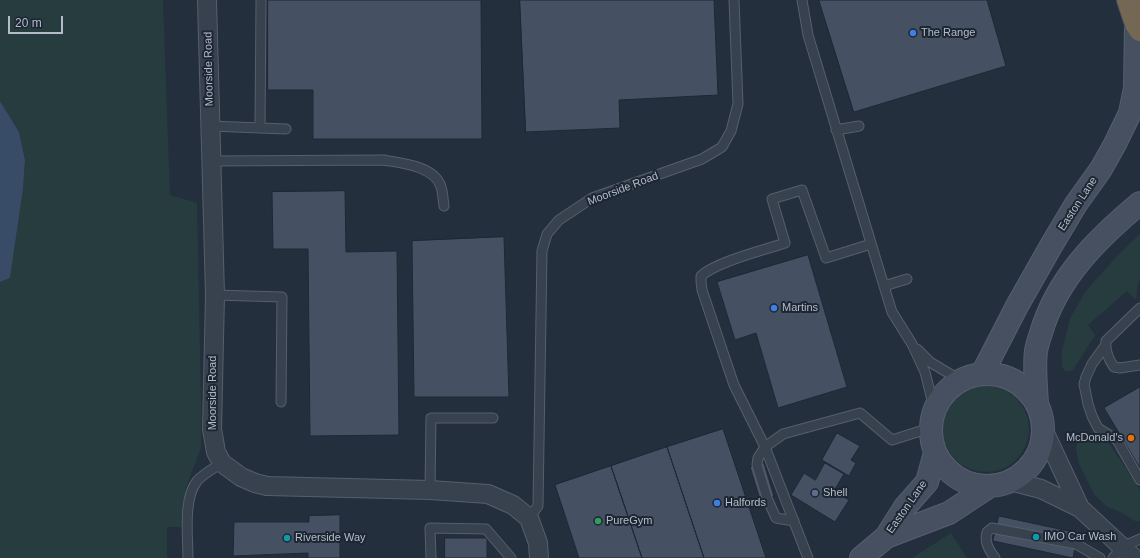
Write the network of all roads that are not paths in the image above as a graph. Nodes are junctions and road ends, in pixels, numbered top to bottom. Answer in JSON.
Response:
{"nodes":[{"id":1,"x":208,"y":0,"type":"edge"},
{"id":2,"x":261,"y":0,"type":"edge"},
{"id":3,"x":734,"y":0,"type":"edge"},
{"id":4,"x":802,"y":0,"type":"edge"},
{"id":5,"x":1128,"y":0,"type":"edge"},
{"id":6,"x":1138,"y":27,"type":"edge"},
{"id":7,"x":210,"y":126,"type":"junction"},
{"id":8,"x":859,"y":126,"type":"dead end"},
{"id":9,"x":260,"y":128,"type":"junction"},
{"id":10,"x":286,"y":129,"type":"dead end"},
{"id":11,"x":836,"y":130,"type":"junction"},
{"id":12,"x":210,"y":161,"type":"junction"},
{"id":13,"x":1140,"y":203,"type":"edge"},
{"id":14,"x":444,"y":206,"type":"dead end"},
{"id":15,"x":871,"y":244,"type":"junction"},
{"id":16,"x":907,"y":279,"type":"dead end"},
{"id":17,"x":884,"y":286,"type":"junction"},
{"id":18,"x":215,"y":295,"type":"junction"},
{"id":19,"x":1140,"y":308,"type":"edge"},
{"id":20,"x":912,"y":344,"type":"junction"},
{"id":21,"x":1105,"y":346,"type":"junction"},
{"id":22,"x":1140,"y":366,"type":"edge"},
{"id":23,"x":982,"y":374,"type":"junction"},
{"id":24,"x":960,"y":380,"type":"junction"},
{"id":25,"x":280,"y":402,"type":"dead end"},
{"id":26,"x":1037,"y":403,"type":"junction"},
{"id":27,"x":493,"y":418,"type":"dead end"},
{"id":28,"x":932,"y":418,"type":"junction"},
{"id":29,"x":1043,"y":429,"type":"junction"},
{"id":30,"x":765,"y":447,"type":"junction"},
{"id":31,"x":936,"y":453,"type":"junction"},
{"id":32,"x":222,"y":463,"type":"junction"},
{"id":33,"x":1140,"y":480,"type":"edge"},
{"id":34,"x":1000,"y":483,"type":"junction"},
{"id":35,"x":430,"y":490,"type":"junction"},
{"id":36,"x":1080,"y":508,"type":"junction"},
{"id":37,"x":529,"y":518,"type":"junction"},
{"id":38,"x":794,"y":521,"type":"junction"},
{"id":39,"x":886,"y":537,"type":"junction"},
{"id":40,"x":1140,"y":539,"type":"edge"},
{"id":41,"x":1123,"y":554,"type":"edge"},
{"id":42,"x":188,"y":558,"type":"edge"},
{"id":43,"x":431,"y":558,"type":"edge"},
{"id":44,"x":511,"y":558,"type":"edge"},
{"id":45,"x":539,"y":558,"type":"edge"},
{"id":46,"x":808,"y":558,"type":"edge"},
{"id":47,"x":860,"y":558,"type":"edge"},
{"id":48,"x":995,"y":558,"type":"edge"},
{"id":49,"x":1100,"y":558,"type":"edge"}],
"edges":[{"from":1,"to":7,"type":"street","name":"Moorside Road"},
{"from":2,"to":9,"type":"lane"},
{"from":3,"to":37,"type":"lane","name":"Moorside Road"},
{"from":4,"to":11,"type":"lane"},
{"from":5,"to":6,"type":"highway"},
{"from":6,"to":23,"type":"street","name":"Easton Lane"},
{"from":7,"to":9,"type":"lane"},
{"from":7,"to":12,"type":"street","name":"Moorside Road"},
{"from":8,"to":11,"type":"lane"},
{"from":9,"to":10,"type":"lane"},
{"from":11,"to":15,"type":"lane"},
{"from":12,"to":14,"type":"lane"},
{"from":12,"to":18,"type":"street","name":"Moorside Road"},
{"from":13,"to":26,"type":"street"},
{"from":15,"to":17,"type":"lane"},
{"from":15,"to":30,"type":"lane"},
{"from":16,"to":17,"type":"lane"},
{"from":17,"to":20,"type":"lane"},
{"from":18,"to":25,"type":"lane"},
{"from":18,"to":32,"type":"street","name":"Moorside Road"},
{"from":19,"to":21,"type":"lane"},
{"from":20,"to":24,"type":"lane"},
{"from":20,"to":28,"type":"lane"},
{"from":21,"to":22,"type":"lane"},
{"from":21,"to":33,"type":"lane"},
{"from":23,"to":24,"type":"street"},
{"from":23,"to":26,"type":"street"},
{"from":24,"to":28,"type":"street"},
{"from":26,"to":29,"type":"street"},
{"from":27,"to":35,"type":"lane"},
{"from":28,"to":30,"type":"lane"},
{"from":28,"to":31,"type":"street"},
{"from":29,"to":34,"type":"street"},
{"from":29,"to":36,"type":"street"},
{"from":30,"to":38,"type":"lane"},
{"from":30,"to":38,"type":"lane"},
{"from":31,"to":34,"type":"street"},
{"from":31,"to":39,"type":"street","name":"Easton Lane"},
{"from":32,"to":35,"type":"street"},
{"from":32,"to":42,"type":"lane"},
{"from":34,"to":36,"type":"street"},
{"from":34,"to":39,"type":"street","name":"Easton Lane"},
{"from":35,"to":37,"type":"street"},
{"from":36,"to":41,"type":"street"},
{"from":37,"to":45,"type":"street"},
{"from":38,"to":46,"type":"lane"},
{"from":39,"to":47,"type":"street","name":"Easton Lane"},
{"from":40,"to":41,"type":"lane"},
{"from":43,"to":44,"type":"lane"},
{"from":48,"to":49,"type":"lane"}]}
